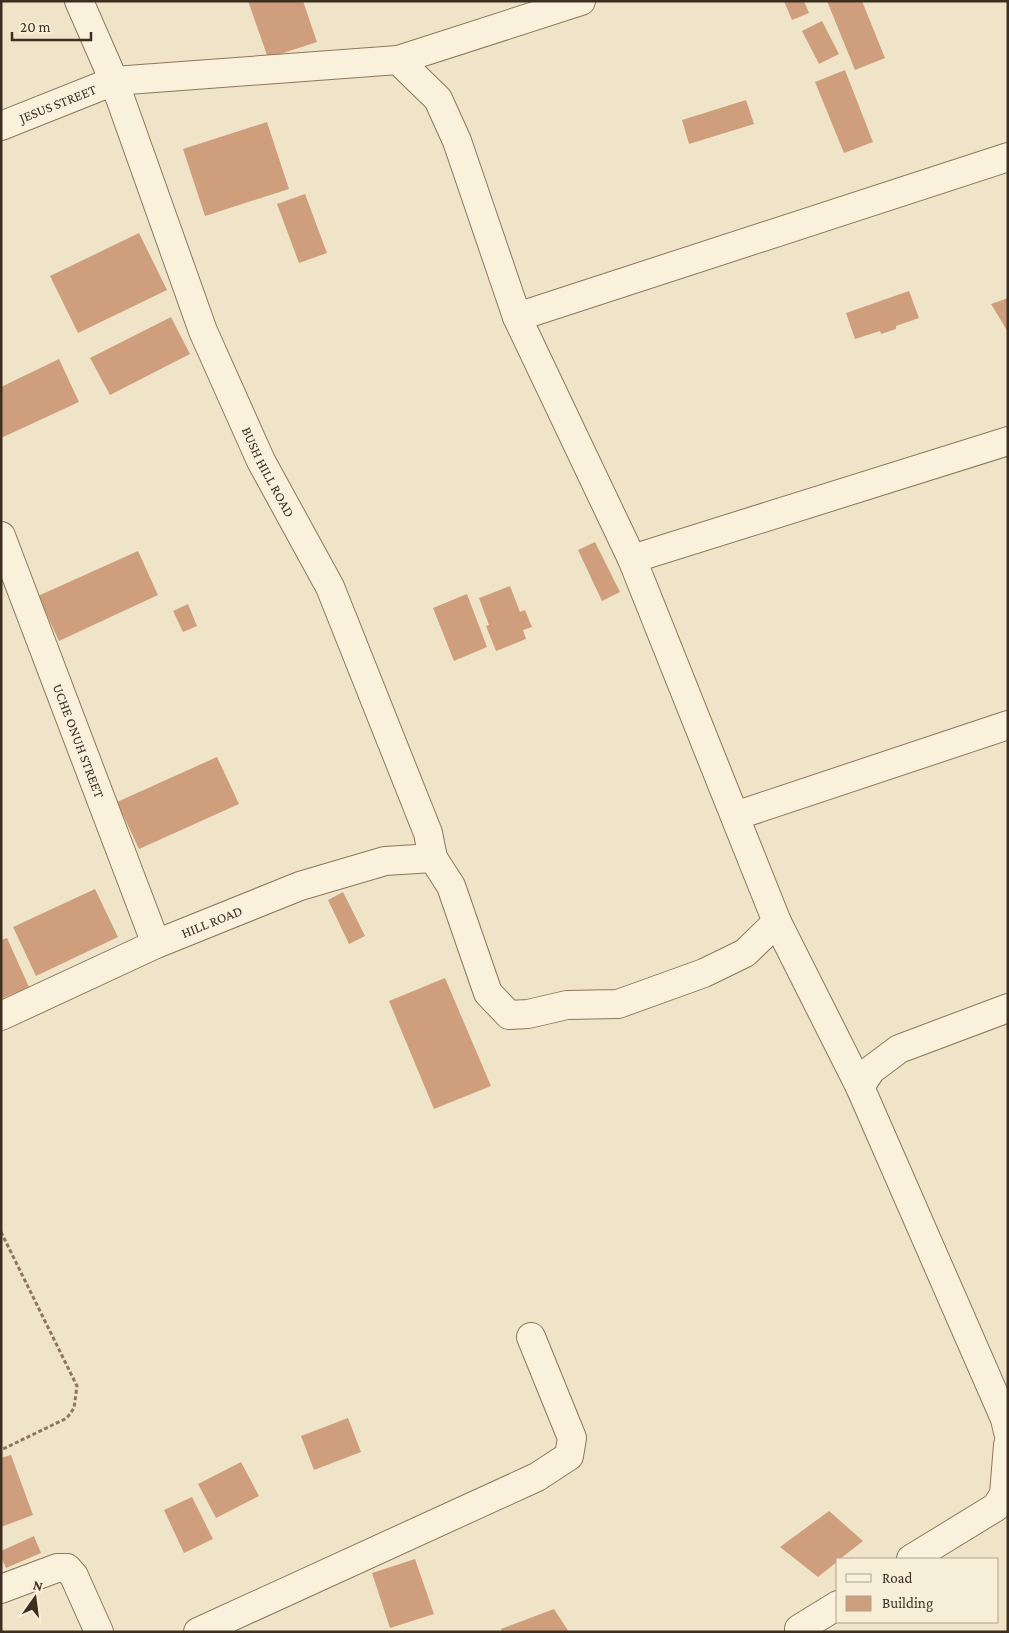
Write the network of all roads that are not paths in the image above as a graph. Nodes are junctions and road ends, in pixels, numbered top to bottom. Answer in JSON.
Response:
{"nodes":[{"id":1,"x":79,"y":1,"type":"edge"},
{"id":2,"x":581,"y":1,"type":"edge"},
{"id":3,"x":398,"y":60,"type":"junction"},
{"id":4,"x":114,"y":81,"type":"junction"},
{"id":5,"x":1,"y":126,"type":"edge"},
{"id":6,"x":1008,"y":157,"type":"edge"},
{"id":7,"x":518,"y":317,"type":"junction"},
{"id":8,"x":1008,"y":441,"type":"edge"},
{"id":9,"x":1,"y":536,"type":"edge"},
{"id":10,"x":632,"y":559,"type":"junction"},
{"id":11,"x":1008,"y":725,"type":"edge"},
{"id":12,"x":735,"y":816,"type":"junction"},
{"id":13,"x":433,"y":858,"type":"junction"},
{"id":14,"x":777,"y":922,"type":"junction"},
{"id":15,"x":156,"y":944,"type":"junction"},
{"id":16,"x":1008,"y":1008,"type":"edge"},
{"id":17,"x":1,"y":1016,"type":"edge"},
{"id":18,"x":860,"y":1087,"type":"junction"},
{"id":19,"x":531,"y":1337,"type":"dead end"},
{"id":20,"x":1008,"y":1432,"type":"edge"},
{"id":21,"x":1008,"y":1445,"type":"edge"},
{"id":22,"x":913,"y":1558,"type":"edge"},
{"id":23,"x":1,"y":1588,"type":"edge"},
{"id":24,"x":836,"y":1606,"type":"edge"},
{"id":25,"x":796,"y":1631,"type":"edge"},
{"id":26,"x":99,"y":1632,"type":"edge"},
{"id":27,"x":198,"y":1632,"type":"edge"}],
"edges":[{"from":1,"to":4,"type":"street","name":"BUSH HILL ROAD"},
{"from":2,"to":3,"type":"street","name":"JESUS STREET"},
{"from":3,"to":4,"type":"street","name":"JESUS STREET"},
{"from":3,"to":7,"type":"street"},
{"from":4,"to":5,"type":"street","name":"JESUS STREET"},
{"from":4,"to":13,"type":"street","name":"BUSH HILL ROAD"},
{"from":6,"to":7,"type":"street"},
{"from":7,"to":10,"type":"street"},
{"from":8,"to":10,"type":"street"},
{"from":9,"to":15,"type":"street","name":"UCHE ONUH STREET"},
{"from":10,"to":12,"type":"street"},
{"from":11,"to":12,"type":"street"},
{"from":12,"to":14,"type":"street"},
{"from":13,"to":14,"type":"street"},
{"from":13,"to":15,"type":"street","name":"HILL ROAD"},
{"from":14,"to":18,"type":"street"},
{"from":15,"to":17,"type":"street","name":"HILL ROAD"},
{"from":16,"to":18,"type":"street"},
{"from":18,"to":20,"type":"street"},
{"from":19,"to":27,"type":"street"},
{"from":21,"to":22,"type":"street"},
{"from":23,"to":26,"type":"street"},
{"from":24,"to":25,"type":"street"}]}
